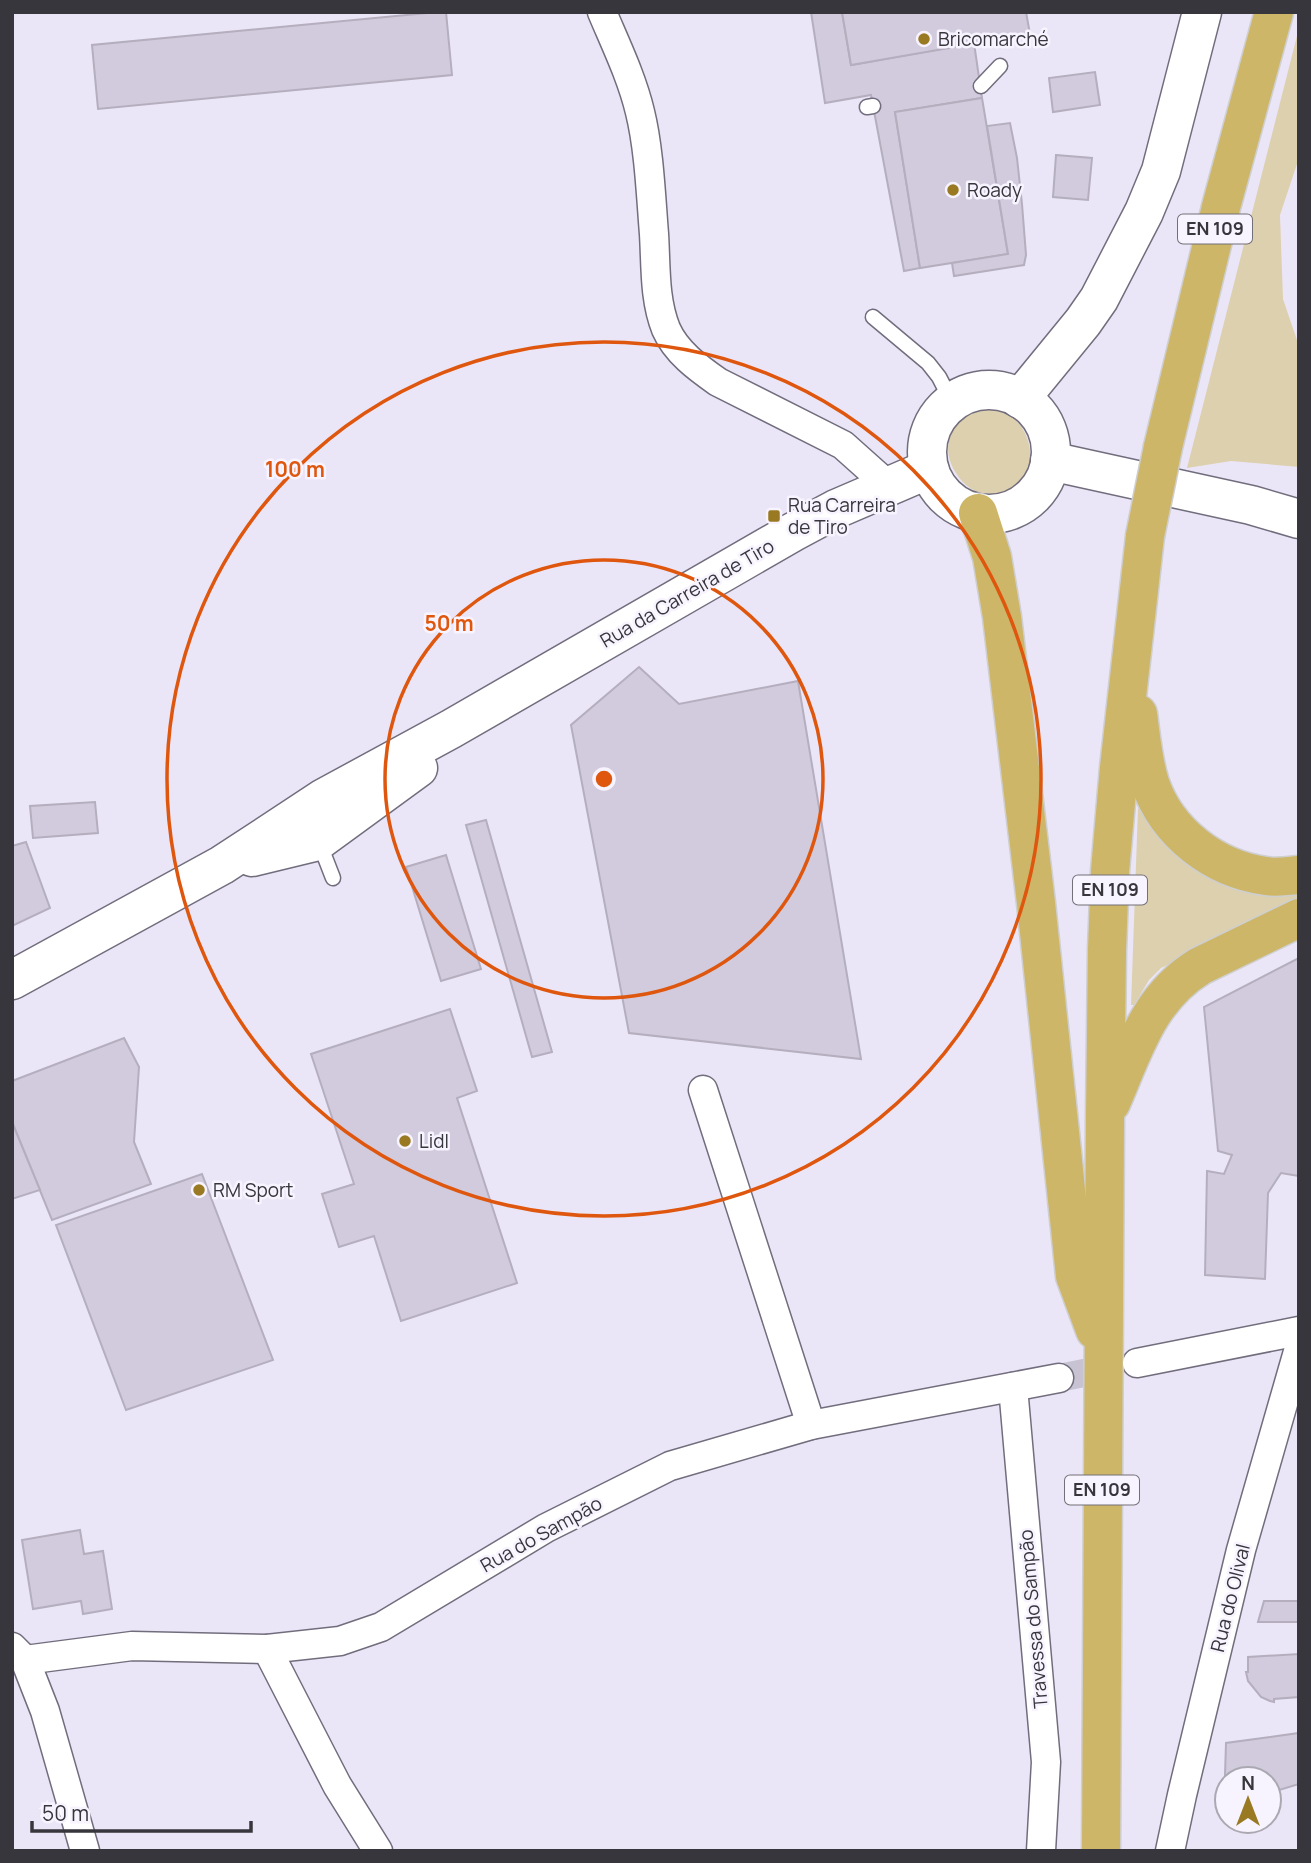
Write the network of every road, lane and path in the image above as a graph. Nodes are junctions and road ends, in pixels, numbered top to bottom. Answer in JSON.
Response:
{"nodes":[{"id":1,"x":603,"y":12,"type":"edge"},
{"id":2,"x":1202,"y":12,"type":"edge"},
{"id":3,"x":1274,"y":12,"type":"edge"},
{"id":4,"x":1000,"y":66,"type":"dead end"},
{"id":5,"x":981,"y":86,"type":"dead end"},
{"id":6,"x":873,"y":317,"type":"dead end"},
{"id":7,"x":1020,"y":399,"type":"junction"},
{"id":8,"x":952,"y":402,"type":"junction"},
{"id":9,"x":1050,"y":461,"type":"junction"},
{"id":10,"x":929,"y":469,"type":"junction"},
{"id":11,"x":890,"y":487,"type":"junction"},
{"id":12,"x":978,"y":513,"type":"junction"},
{"id":13,"x":1299,"y":519,"type":"edge"},
{"id":14,"x":1129,"y":663,"type":"junction"},
{"id":15,"x":451,"y":729,"type":"junction"},
{"id":16,"x":324,"y":798,"type":"junction"},
{"id":17,"x":318,"y":841,"type":"junction"},
{"id":18,"x":222,"y":865,"type":"junction"},
{"id":19,"x":1299,"y":875,"type":"edge"},
{"id":20,"x":333,"y":878,"type":"dead end"},
{"id":21,"x":1299,"y":918,"type":"edge"},
{"id":22,"x":12,"y":980,"type":"edge"},
{"id":23,"x":703,"y":1090,"type":"dead end"},
{"id":24,"x":1105,"y":1118,"type":"junction"},
{"id":25,"x":1299,"y":1331,"type":"edge"},
{"id":26,"x":1299,"y":1348,"type":"edge"},
{"id":27,"x":1120,"y":1358,"type":"junction"},
{"id":28,"x":1059,"y":1378,"type":"tunnel mouth"},
{"id":29,"x":1013,"y":1387,"type":"junction"},
{"id":30,"x":1290,"y":1408,"type":"edge"},
{"id":31,"x":811,"y":1425,"type":"junction"},
{"id":32,"x":267,"y":1649,"type":"junction"},
{"id":33,"x":18,"y":1654,"type":"edge"},
{"id":34,"x":85,"y":1851,"type":"edge"},
{"id":35,"x":379,"y":1851,"type":"edge"},
{"id":36,"x":1041,"y":1851,"type":"edge"},
{"id":37,"x":1101,"y":1851,"type":"edge"},
{"id":38,"x":1170,"y":1851,"type":"edge"}],
"edges":[{"from":1,"to":11,"type":"street"},
{"from":2,"to":7,"type":"main road"},
{"from":3,"to":14,"type":"main road","number":"EN 109","bridge":true},
{"from":4,"to":5,"type":"lane"},
{"from":6,"to":8,"type":"lane"},
{"from":7,"to":8,"type":"main road"},
{"from":7,"to":9,"type":"main road"},
{"from":8,"to":10,"type":"main road"},
{"from":9,"to":12,"type":"main road"},
{"from":9,"to":13,"type":"main road"},
{"from":10,"to":11,"type":"main road","name":"Rua da Carreira de Tiro"},
{"from":10,"to":12,"type":"main road"},
{"from":11,"to":15,"type":"main road","name":"Rua da Carreira de Tiro"},
{"from":12,"to":27,"type":"main road"},
{"from":14,"to":19,"type":"main road"},
{"from":14,"to":24,"type":"main road","number":"EN 109"},
{"from":15,"to":16,"type":"main road","name":"Rua da Carreira de Tiro"},
{"from":15,"to":17,"type":"main road","name":"Rua da Carreira de Tiro"},
{"from":16,"to":17,"type":"main road"},
{"from":16,"to":18,"type":"main road","name":"Rua da Carreira de Tiro"},
{"from":17,"to":18,"type":"main road","name":"Rua da Carreira de Tiro"},
{"from":17,"to":20,"type":"lane"},
{"from":18,"to":22,"type":"main road","name":"Rua da Carreira de Tiro"},
{"from":21,"to":24,"type":"main road"},
{"from":23,"to":31,"type":"street"},
{"from":24,"to":27,"type":"main road","number":"EN 109"},
{"from":25,"to":27,"type":"street"},
{"from":26,"to":30,"type":"street","name":"Rua do Olival"},
{"from":27,"to":37,"type":"main road","number":"EN 109"},
{"from":28,"to":29,"type":"street","name":"Rua do Sampão"},
{"from":29,"to":31,"type":"street","name":"Rua do Sampão"},
{"from":29,"to":36,"type":"street","name":"Travessa do Sampão"},
{"from":30,"to":38,"type":"street","name":"Rua do Olival"},
{"from":31,"to":32,"type":"street","name":"Rua do Sampão"},
{"from":32,"to":33,"type":"street","name":"Rua do Sampão"},
{"from":32,"to":35,"type":"street"},
{"from":33,"to":34,"type":"street"}]}
